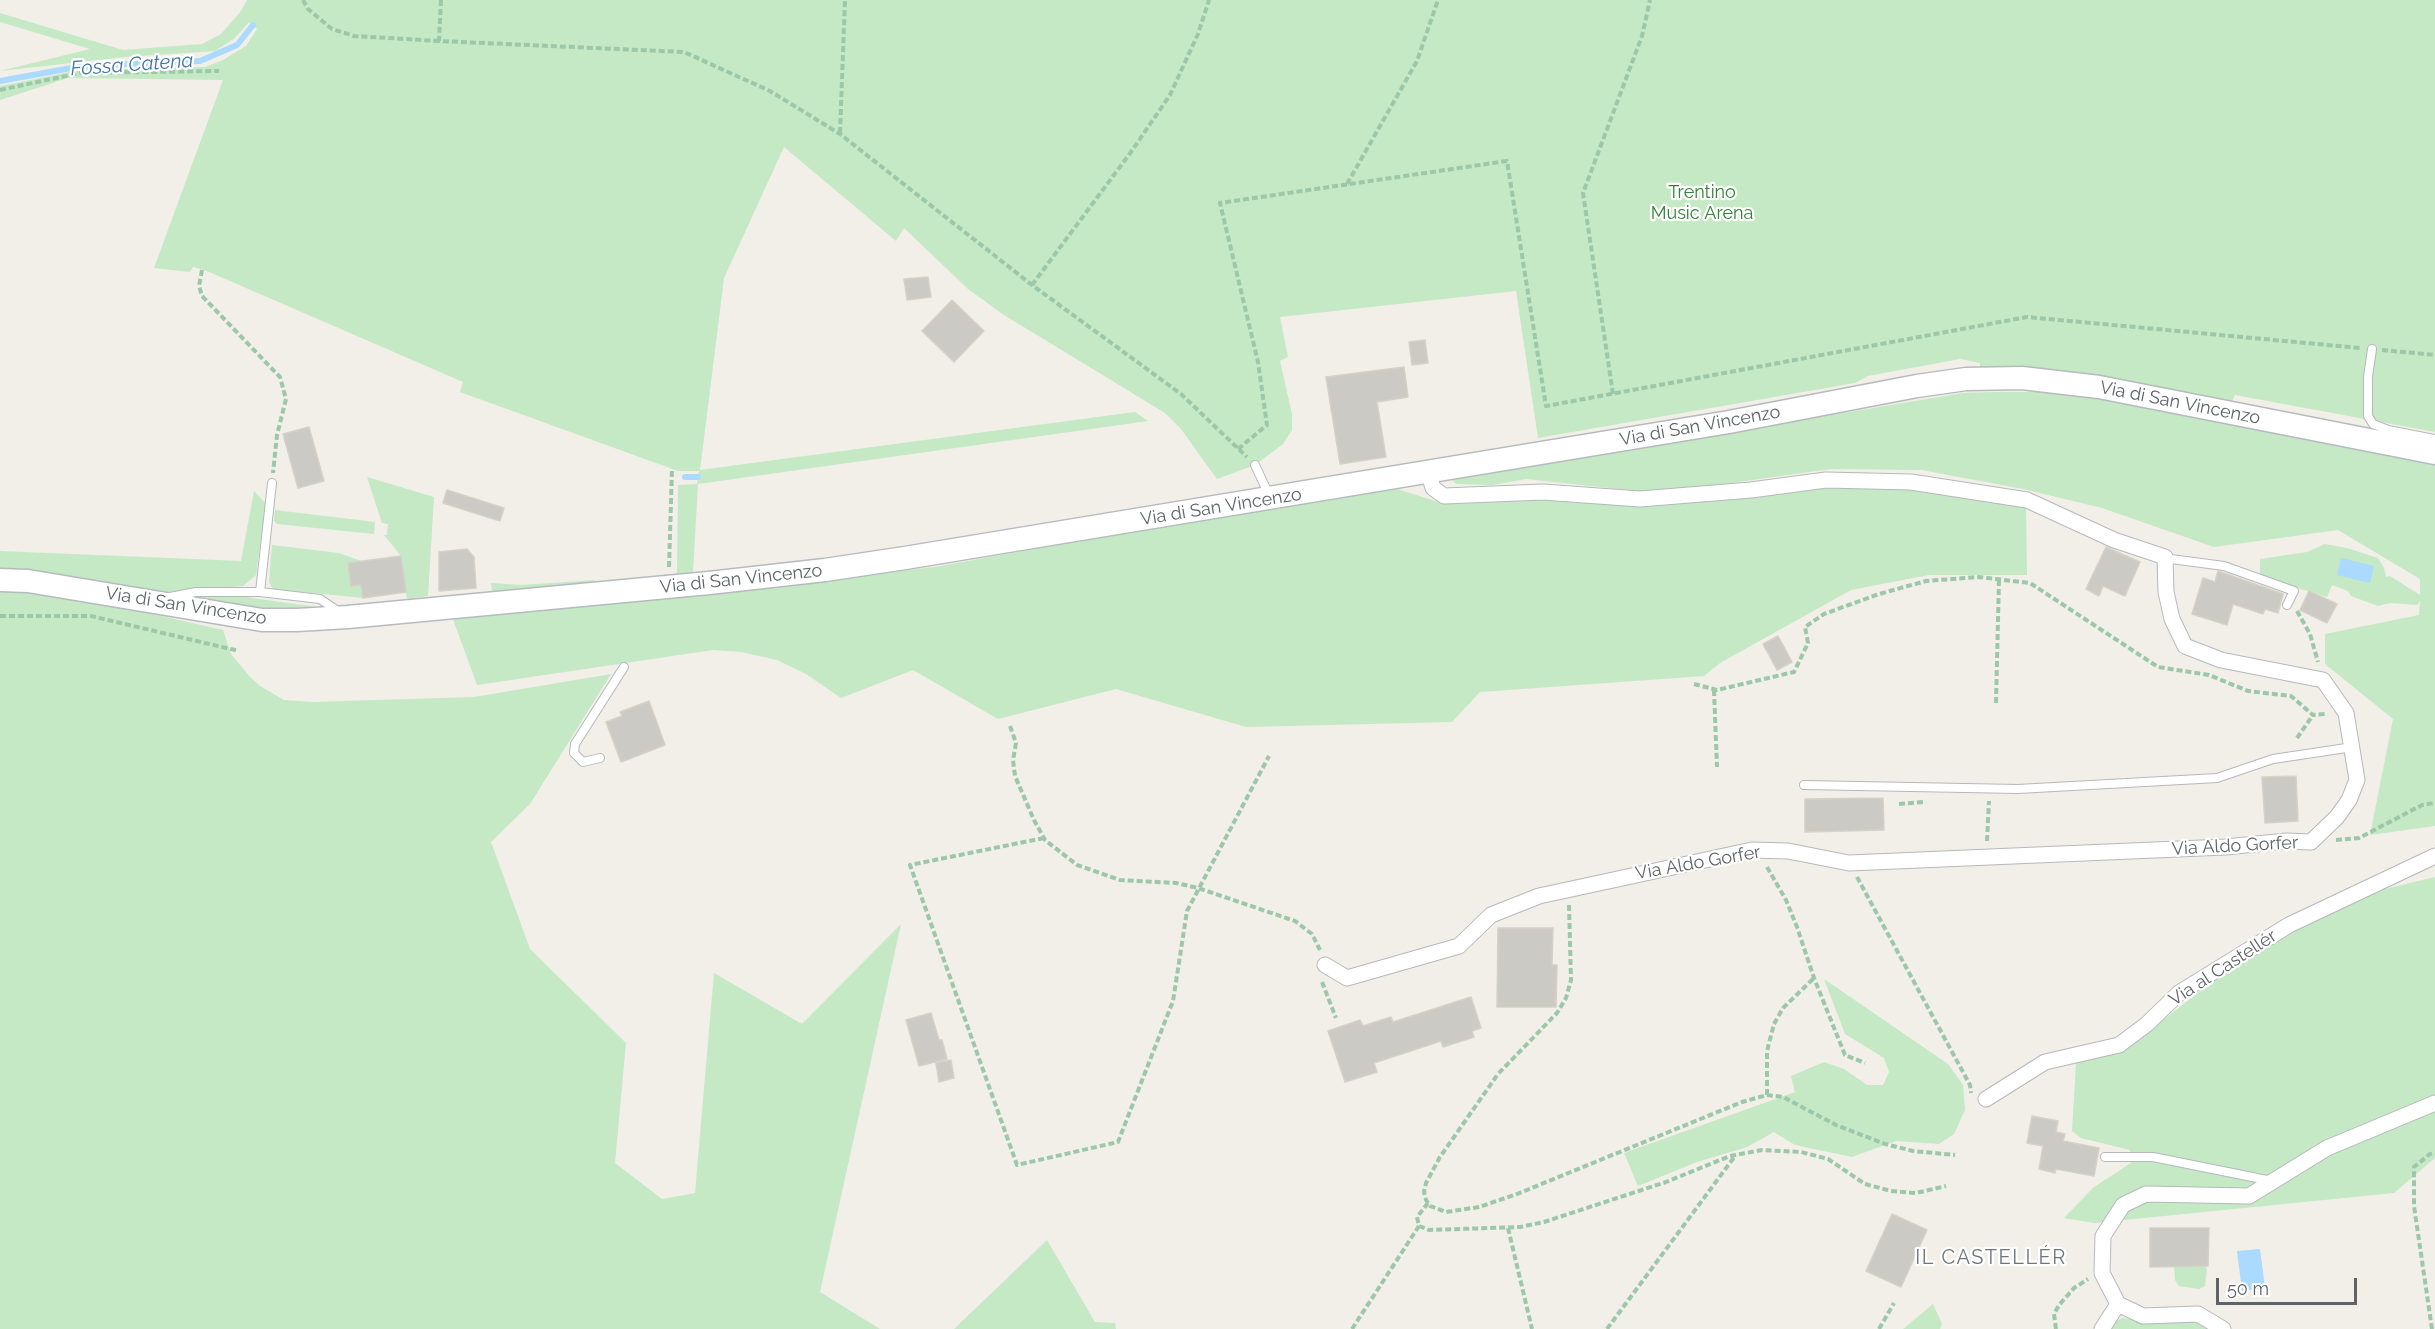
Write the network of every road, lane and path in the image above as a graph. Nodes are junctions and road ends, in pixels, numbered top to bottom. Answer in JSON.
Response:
{"nodes":[{"id":1,"x":303,"y":0,"type":"edge"},
{"id":2,"x":441,"y":0,"type":"edge"},
{"id":3,"x":845,"y":0,"type":"edge"},
{"id":4,"x":1209,"y":0,"type":"edge"},
{"id":5,"x":1438,"y":0,"type":"edge"},
{"id":6,"x":1650,"y":0,"type":"edge"},
{"id":7,"x":440,"y":41,"type":"junction"},
{"id":8,"x":219,"y":71,"type":"dead end"},
{"id":9,"x":0,"y":90,"type":"edge"},
{"id":10,"x":840,"y":134,"type":"junction"},
{"id":11,"x":1346,"y":184,"type":"junction"},
{"id":12,"x":202,"y":270,"type":"dead end"},
{"id":13,"x":1032,"y":285,"type":"junction"},
{"id":14,"x":2372,"y":350,"type":"junction"},
{"id":15,"x":2435,"y":355,"type":"edge"},
{"id":16,"x":1613,"y":394,"type":"junction"},
{"id":17,"x":2435,"y":439,"type":"edge"},
{"id":18,"x":1238,"y":448,"type":"junction"},
{"id":19,"x":2435,"y":453,"type":"edge"},
{"id":20,"x":1255,"y":465,"type":"joint"},
{"id":21,"x":672,"y":469,"type":"dead end"},
{"id":22,"x":1428,"y":471,"type":"junction"},
{"id":23,"x":272,"y":483,"type":"joint"},
{"id":24,"x":1271,"y":499,"type":"junction"},
{"id":25,"x":2165,"y":557,"type":"junction"},
{"id":26,"x":1999,"y":579,"type":"junction"},
{"id":27,"x":0,"y":580,"type":"edge"},
{"id":28,"x":668,"y":587,"type":"junction"},
{"id":29,"x":260,"y":592,"type":"junction"},
{"id":30,"x":157,"y":601,"type":"junction"},
{"id":31,"x":2287,"y":605,"type":"joint"},
{"id":32,"x":0,"y":616,"type":"edge"},
{"id":33,"x":348,"y":617,"type":"junction"},
{"id":34,"x":239,"y":651,"type":"dead end"},
{"id":35,"x":624,"y":667,"type":"dead end"},
{"id":36,"x":2319,"y":671,"type":"dead end"},
{"id":37,"x":1694,"y":684,"type":"dead end"},
{"id":38,"x":1714,"y":690,"type":"junction"},
{"id":39,"x":1996,"y":703,"type":"dead end"},
{"id":40,"x":2346,"y":713,"type":"junction"},
{"id":41,"x":2313,"y":715,"type":"junction"},
{"id":42,"x":1010,"y":726,"type":"dead end"},
{"id":43,"x":2297,"y":738,"type":"dead end"},
{"id":44,"x":2353,"y":747,"type":"junction"},
{"id":45,"x":1269,"y":756,"type":"dead end"},
{"id":46,"x":600,"y":758,"type":"dead end"},
{"id":47,"x":1717,"y":767,"type":"dead end"},
{"id":48,"x":1803,"y":785,"type":"dead end"},
{"id":49,"x":1990,"y":788,"type":"junction"},
{"id":50,"x":2435,"y":803,"type":"edge"},
{"id":51,"x":1044,"y":838,"type":"junction"},
{"id":52,"x":2311,"y":842,"type":"junction"},
{"id":53,"x":2435,"y":856,"type":"edge"},
{"id":54,"x":1986,"y":857,"type":"junction"},
{"id":55,"x":1849,"y":863,"type":"junction"},
{"id":56,"x":1766,"y":864,"type":"dead end"},
{"id":57,"x":1198,"y":888,"type":"junction"},
{"id":58,"x":1569,"y":888,"type":"junction"},
{"id":59,"x":1325,"y":965,"type":"junction"},
{"id":60,"x":1814,"y":978,"type":"junction"},
{"id":61,"x":1336,"y":1018,"type":"dead end"},
{"id":62,"x":1865,"y":1063,"type":"dead end"},
{"id":63,"x":1767,"y":1095,"type":"junction"},
{"id":64,"x":1978,"y":1101,"type":"joint"},
{"id":65,"x":2435,"y":1103,"type":"edge"},
{"id":66,"x":2435,"y":1153,"type":"edge"},
{"id":67,"x":1736,"y":1155,"type":"junction"},
{"id":68,"x":1955,"y":1155,"type":"dead end"},
{"id":69,"x":2105,"y":1156,"type":"dead end"},
{"id":70,"x":2273,"y":1181,"type":"junction"},
{"id":71,"x":1946,"y":1186,"type":"dead end"},
{"id":72,"x":1428,"y":1203,"type":"junction"},
{"id":73,"x":1419,"y":1226,"type":"junction"},
{"id":74,"x":1508,"y":1228,"type":"junction"},
{"id":75,"x":2102,"y":1273,"type":"junction"},
{"id":76,"x":1894,"y":1303,"type":"dead end"},
{"id":77,"x":2118,"y":1304,"type":"junction"},
{"id":78,"x":1352,"y":1329,"type":"edge"},
{"id":79,"x":1532,"y":1329,"type":"edge"},
{"id":80,"x":1607,"y":1329,"type":"edge"},
{"id":81,"x":1879,"y":1329,"type":"edge"},
{"id":82,"x":2056,"y":1329,"type":"edge"},
{"id":83,"x":2102,"y":1329,"type":"edge"},
{"id":84,"x":2223,"y":1329,"type":"edge"},
{"id":85,"x":2432,"y":1329,"type":"edge"}],
"edges":[{"from":1,"to":7,"type":"path"},
{"from":2,"to":7,"type":"path"},
{"from":3,"to":10,"type":"path"},
{"from":4,"to":13,"type":"path"},
{"from":5,"to":11,"type":"path"},
{"from":6,"to":16,"type":"path"},
{"from":7,"to":10,"type":"path"},
{"from":8,"to":9,"type":"path"},
{"from":10,"to":13,"type":"path"},
{"from":11,"to":16,"type":"path"},
{"from":11,"to":18,"type":"path"},
{"from":12,"to":23,"type":"path"},
{"from":13,"to":18,"type":"path"},
{"from":14,"to":15,"type":"path"},
{"from":14,"to":16,"type":"path"},
{"from":14,"to":17,"type":"lane"},
{"from":18,"to":20,"type":"path"},
{"from":19,"to":22,"type":"main road","name":"Via di San Vincenzo"},
{"from":20,"to":24,"type":"lane"},
{"from":21,"to":28,"type":"path"},
{"from":22,"to":24,"type":"main road","name":"Via di San Vincenzo"},
{"from":22,"to":25,"type":"street"},
{"from":23,"to":29,"type":"lane"},
{"from":24,"to":28,"type":"main road","name":"Via di San Vincenzo"},
{"from":25,"to":31,"type":"lane"},
{"from":25,"to":40,"type":"street","name":"Via Aldo Gorfer"},
{"from":26,"to":38,"type":"path"},
{"from":26,"to":39,"type":"path"},
{"from":26,"to":41,"type":"path"},
{"from":27,"to":30,"type":"main road","name":"Via di San Vincenzo"},
{"from":28,"to":33,"type":"main road","name":"Via di San Vincenzo"},
{"from":29,"to":30,"type":"lane"},
{"from":29,"to":33,"type":"lane"},
{"from":30,"to":33,"type":"main road","name":"Via di San Vincenzo"},
{"from":31,"to":36,"type":"path"},
{"from":32,"to":34,"type":"path"},
{"from":35,"to":46,"type":"lane"},
{"from":37,"to":38,"type":"path"},
{"from":38,"to":47,"type":"path"},
{"from":40,"to":41,"type":"path"},
{"from":40,"to":44,"type":"street","name":"Via Aldo Gorfer"},
{"from":41,"to":43,"type":"path"},
{"from":42,"to":51,"type":"path"},
{"from":44,"to":49,"type":"lane"},
{"from":44,"to":52,"type":"street","name":"Via Aldo Gorfer"},
{"from":45,"to":57,"type":"path"},
{"from":48,"to":49,"type":"lane"},
{"from":49,"to":54,"type":"path"},
{"from":50,"to":52,"type":"path"},
{"from":51,"to":57,"type":"path"},
{"from":51,"to":57,"type":"path"},
{"from":52,"to":54,"type":"street","name":"Via Aldo Gorfer"},
{"from":53,"to":64,"type":"street","name":"Via al Castellér"},
{"from":54,"to":55,"type":"street","name":"Via Aldo Gorfer"},
{"from":55,"to":58,"type":"street","name":"Via Aldo Gorfer"},
{"from":55,"to":64,"type":"path"},
{"from":56,"to":60,"type":"path"},
{"from":57,"to":59,"type":"path"},
{"from":58,"to":59,"type":"street","name":"Via Aldo Gorfer"},
{"from":58,"to":72,"type":"path"},
{"from":59,"to":61,"type":"path"},
{"from":60,"to":62,"type":"path"},
{"from":60,"to":63,"type":"path"},
{"from":63,"to":68,"type":"path"},
{"from":63,"to":72,"type":"path"},
{"from":65,"to":70,"type":"street"},
{"from":66,"to":85,"type":"path"},
{"from":67,"to":71,"type":"path"},
{"from":67,"to":74,"type":"path"},
{"from":67,"to":80,"type":"path"},
{"from":69,"to":70,"type":"lane"},
{"from":70,"to":75,"type":"street"},
{"from":72,"to":73,"type":"path"},
{"from":73,"to":74,"type":"path"},
{"from":73,"to":78,"type":"path"},
{"from":74,"to":79,"type":"path"},
{"from":75,"to":77,"type":"street"},
{"from":75,"to":82,"type":"path"},
{"from":76,"to":81,"type":"path"},
{"from":77,"to":83,"type":"street"},
{"from":77,"to":84,"type":"street"}]}
